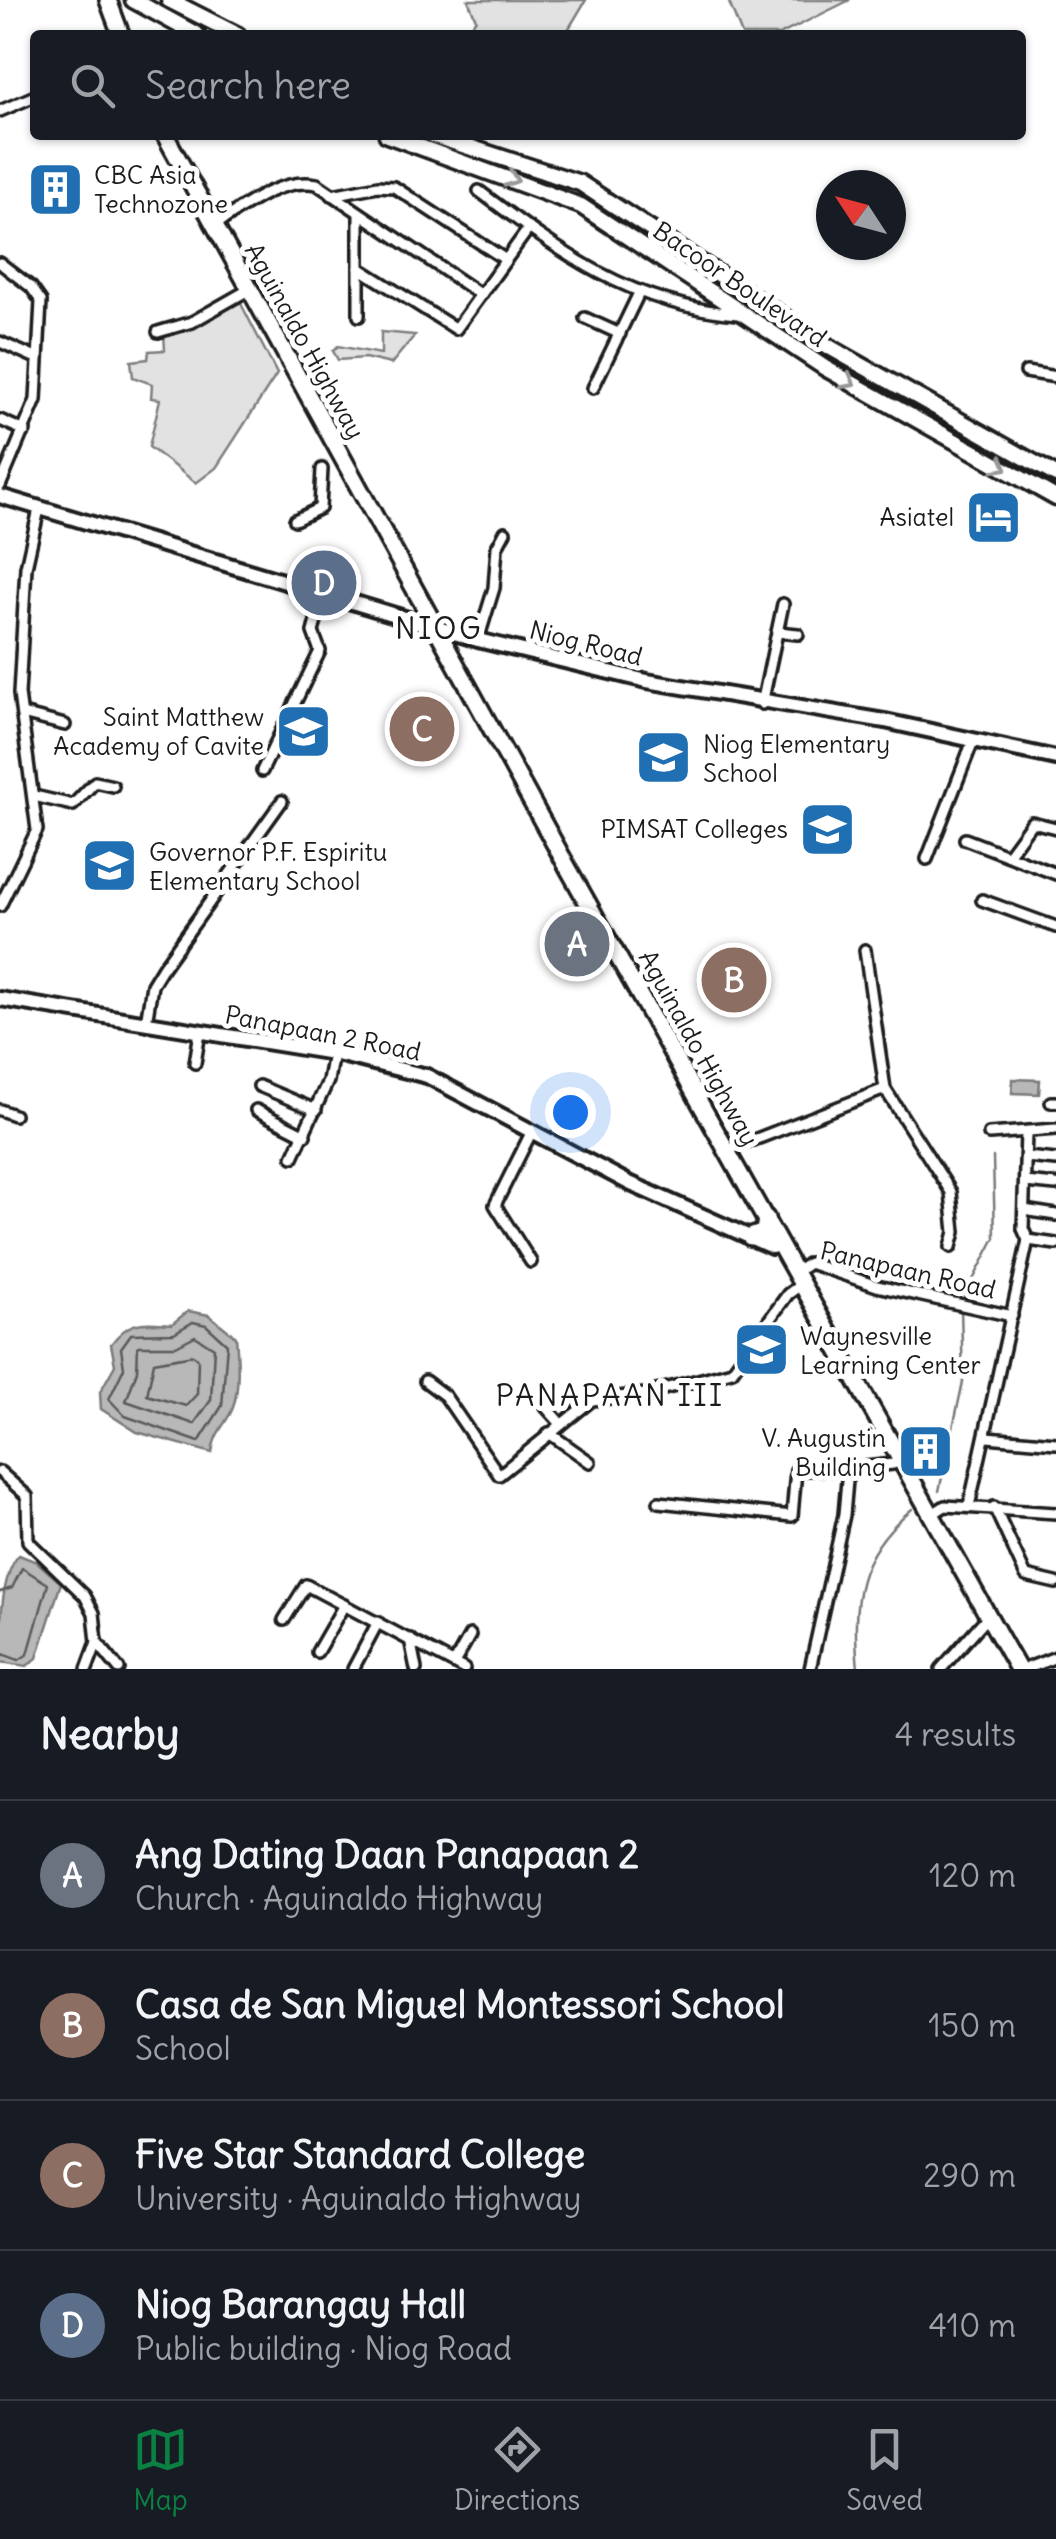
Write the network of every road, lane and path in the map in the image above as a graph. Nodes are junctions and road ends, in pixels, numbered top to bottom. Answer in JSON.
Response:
{"nodes":[{"id":1,"x":108,"y":0,"type":"edge"},
{"id":2,"x":133,"y":0,"type":"edge"},
{"id":3,"x":169,"y":0,"type":"edge"},
{"id":4,"x":120,"y":30,"type":"edge"},
{"id":5,"x":189,"y":30,"type":"edge"},
{"id":6,"x":228,"y":30,"type":"edge"},
{"id":7,"x":30,"y":98,"type":"edge"},
{"id":8,"x":0,"y":111,"type":"edge"},
{"id":9,"x":168,"y":140,"type":"edge"},
{"id":10,"x":401,"y":140,"type":"edge"},
{"id":11,"x":447,"y":140,"type":"edge"},
{"id":12,"x":479,"y":191,"type":"dead end"},
{"id":13,"x":332,"y":194,"type":"junction"},
{"id":14,"x":359,"y":213,"type":"junction"},
{"id":15,"x":214,"y":226,"type":"junction"},
{"id":16,"x":529,"y":228,"type":"junction"},
{"id":17,"x":506,"y":260,"type":"junction"},
{"id":18,"x":0,"y":263,"type":"edge"},
{"id":19,"x":359,"y":268,"type":"junction"},
{"id":20,"x":250,"y":289,"type":"junction"},
{"id":21,"x":639,"y":293,"type":"junction"},
{"id":22,"x":480,"y":294,"type":"junction"},
{"id":23,"x":743,"y":314,"type":"junction"},
{"id":24,"x":359,"y":316,"type":"dead end"},
{"id":25,"x":584,"y":318,"type":"dead end"},
{"id":26,"x":158,"y":332,"type":"dead end"},
{"id":27,"x":620,"y":334,"type":"junction"},
{"id":28,"x":0,"y":342,"type":"edge"},
{"id":29,"x":36,"y":358,"type":"junction"},
{"id":30,"x":1026,"y":372,"type":"dead end"},
{"id":31,"x":1056,"y":378,"type":"edge"},
{"id":32,"x":593,"y":388,"type":"dead end"},
{"id":33,"x":0,"y":420,"type":"edge"},
{"id":34,"x":25,"y":431,"type":"junction"},
{"id":35,"x":982,"y":433,"type":"junction"},
{"id":36,"x":971,"y":450,"type":"junction"},
{"id":37,"x":322,"y":469,"type":"tunnel mouth"},
{"id":38,"x":1056,"y":475,"type":"edge"},
{"id":39,"x":0,"y":486,"type":"edge"},
{"id":40,"x":0,"y":496,"type":"edge"},
{"id":41,"x":1056,"y":498,"type":"edge"},
{"id":42,"x":39,"y":510,"type":"junction"},
{"id":43,"x":295,"y":520,"type":"dead end"},
{"id":44,"x":505,"y":532,"type":"dead end"},
{"id":45,"x":323,"y":594,"type":"junction"},
{"id":46,"x":783,"y":604,"type":"dead end"},
{"id":47,"x":437,"y":628,"type":"junction"},
{"id":48,"x":778,"y":632,"type":"junction"},
{"id":49,"x":798,"y":634,"type":"dead end"},
{"id":50,"x":478,"y":640,"type":"junction"},
{"id":51,"x":762,"y":704,"type":"junction"},
{"id":52,"x":22,"y":714,"type":"junction"},
{"id":53,"x":65,"y":725,"type":"dead end"},
{"id":54,"x":973,"y":740,"type":"junction"},
{"id":55,"x":1056,"y":758,"type":"edge"},
{"id":56,"x":262,"y":771,"type":"dead end"},
{"id":57,"x":113,"y":786,"type":"dead end"},
{"id":58,"x":34,"y":796,"type":"junction"},
{"id":59,"x":282,"y":801,"type":"dead end"},
{"id":60,"x":1056,"y":828,"type":"edge"},
{"id":61,"x":965,"y":839,"type":"dead end"},
{"id":62,"x":1008,"y":855,"type":"junction"},
{"id":63,"x":927,"y":859,"type":"dead end"},
{"id":64,"x":1056,"y":874,"type":"edge"},
{"id":65,"x":982,"y":900,"type":"dead end"},
{"id":66,"x":0,"y":906,"type":"edge"},
{"id":67,"x":1056,"y":926,"type":"edge"},
{"id":68,"x":865,"y":950,"type":"dead end"},
{"id":69,"x":0,"y":999,"type":"edge"},
{"id":70,"x":146,"y":1022,"type":"junction"},
{"id":71,"x":200,"y":1032,"type":"junction"},
{"id":72,"x":334,"y":1053,"type":"junction"},
{"id":73,"x":195,"y":1063,"type":"dead end"},
{"id":74,"x":260,"y":1086,"type":"dead end"},
{"id":75,"x":885,"y":1088,"type":"junction"},
{"id":76,"x":295,"y":1102,"type":"junction"},
{"id":77,"x":0,"y":1110,"type":"edge"},
{"id":78,"x":256,"y":1110,"type":"dead end"},
{"id":79,"x":316,"y":1110,"type":"junction"},
{"id":80,"x":14,"y":1115,"type":"dead end"},
{"id":81,"x":286,"y":1125,"type":"junction"},
{"id":82,"x":1056,"y":1129,"type":"edge"},
{"id":83,"x":532,"y":1131,"type":"junction"},
{"id":84,"x":989,"y":1134,"type":"dead end"},
{"id":85,"x":1026,"y":1134,"type":"junction"},
{"id":86,"x":304,"y":1135,"type":"junction"},
{"id":87,"x":728,"y":1150,"type":"junction"},
{"id":88,"x":292,"y":1157,"type":"dead end"},
{"id":89,"x":1026,"y":1157,"type":"junction"},
{"id":90,"x":1056,"y":1160,"type":"edge"},
{"id":91,"x":1025,"y":1182,"type":"junction"},
{"id":92,"x":1056,"y":1186,"type":"edge"},
{"id":93,"x":1024,"y":1210,"type":"junction"},
{"id":94,"x":1056,"y":1215,"type":"edge"},
{"id":95,"x":766,"y":1218,"type":"junction"},
{"id":96,"x":750,"y":1238,"type":"junction"},
{"id":97,"x":1028,"y":1240,"type":"junction"},
{"id":98,"x":780,"y":1244,"type":"junction"},
{"id":99,"x":1056,"y":1244,"type":"edge"},
{"id":100,"x":951,"y":1247,"type":"dead end"},
{"id":101,"x":530,"y":1262,"type":"dead end"},
{"id":102,"x":799,"y":1277,"type":"junction"},
{"id":103,"x":1012,"y":1316,"type":"junction"},
{"id":104,"x":425,"y":1382,"type":"dead end"},
{"id":105,"x":544,"y":1405,"type":"dead end"},
{"id":106,"x":560,"y":1424,"type":"junction"},
{"id":107,"x":549,"y":1434,"type":"junction"},
{"id":108,"x":987,"y":1436,"type":"junction"},
{"id":109,"x":1056,"y":1443,"type":"edge"},
{"id":110,"x":902,"y":1458,"type":"junction"},
{"id":111,"x":590,"y":1462,"type":"dead end"},
{"id":112,"x":848,"y":1469,"type":"junction"},
{"id":113,"x":0,"y":1472,"type":"edge"},
{"id":114,"x":659,"y":1502,"type":"dead end"},
{"id":115,"x":969,"y":1506,"type":"junction"},
{"id":116,"x":994,"y":1507,"type":"junction"},
{"id":117,"x":1056,"y":1512,"type":"edge"},
{"id":118,"x":931,"y":1514,"type":"junction"},
{"id":119,"x":1056,"y":1583,"type":"edge"},
{"id":120,"x":344,"y":1605,"type":"junction"},
{"id":121,"x":988,"y":1616,"type":"junction"},
{"id":122,"x":284,"y":1620,"type":"dead end"},
{"id":123,"x":378,"y":1622,"type":"junction"},
{"id":124,"x":470,"y":1635,"type":"dead end"},
{"id":125,"x":410,"y":1639,"type":"junction"},
{"id":126,"x":97,"y":1642,"type":"junction"},
{"id":127,"x":317,"y":1652,"type":"dead end"},
{"id":128,"x":361,"y":1655,"type":"junction"},
{"id":129,"x":1056,"y":1656,"type":"edge"},
{"id":130,"x":461,"y":1667,"type":"edge"},
{"id":131,"x":87,"y":1669,"type":"edge"},
{"id":132,"x":120,"y":1669,"type":"edge"},
{"id":133,"x":354,"y":1669,"type":"edge"},
{"id":134,"x":364,"y":1669,"type":"edge"},
{"id":135,"x":416,"y":1669,"type":"edge"},
{"id":136,"x":810,"y":1669,"type":"edge"},
{"id":137,"x":941,"y":1669,"type":"edge"},
{"id":138,"x":1018,"y":1669,"type":"edge"},
{"id":139,"x":1026,"y":1669,"type":"edge"}],
"edges":[{"from":1,"to":4,"type":"highway"},
{"from":2,"to":5,"type":"main road"},
{"from":3,"to":6,"type":"main road"},
{"from":7,"to":8,"type":"street"},
{"from":9,"to":15,"type":"highway","name":"Aguinaldo Highway"},
{"from":10,"to":23,"type":"main road","name":"Bacoor Boulevard","one_way":true},
{"from":11,"to":35,"type":"main road","name":"Bacoor Boulevard"},
{"from":12,"to":16,"type":"street"},
{"from":13,"to":14,"type":"street"},
{"from":13,"to":15,"type":"street"},
{"from":13,"to":17,"type":"street"},
{"from":14,"to":19,"type":"street"},
{"from":14,"to":22,"type":"street"},
{"from":15,"to":20,"type":"highway","name":"Aguinaldo Highway"},
{"from":16,"to":17,"type":"street"},
{"from":16,"to":21,"type":"street"},
{"from":17,"to":22,"type":"street"},
{"from":18,"to":29,"type":"street"},
{"from":19,"to":22,"type":"street"},
{"from":19,"to":24,"type":"street"},
{"from":20,"to":26,"type":"street"},
{"from":20,"to":47,"type":"highway","name":"Aguinaldo Highway"},
{"from":21,"to":23,"type":"street"},
{"from":21,"to":27,"type":"street"},
{"from":23,"to":36,"type":"main road","name":"Bacoor Boulevard","one_way":true},
{"from":25,"to":27,"type":"street"},
{"from":27,"to":32,"type":"street"},
{"from":28,"to":29,"type":"street"},
{"from":29,"to":34,"type":"street"},
{"from":30,"to":31,"type":"street"},
{"from":33,"to":34,"type":"street"},
{"from":34,"to":39,"type":"street"},
{"from":35,"to":36,"type":"main road"},
{"from":35,"to":38,"type":"main road","name":"Bacoor Boulevard"},
{"from":36,"to":41,"type":"main road","name":"Bacoor Boulevard","one_way":true},
{"from":37,"to":43,"type":"street"},
{"from":40,"to":42,"type":"street","name":"Niog Road"},
{"from":42,"to":45,"type":"street","name":"Niog Road"},
{"from":42,"to":52,"type":"street"},
{"from":44,"to":50,"type":"street"},
{"from":45,"to":47,"type":"street","name":"Niog Road"},
{"from":45,"to":56,"type":"street"},
{"from":46,"to":48,"type":"street"},
{"from":47,"to":50,"type":"street","name":"Niog Road"},
{"from":47,"to":87,"type":"highway","name":"Aguinaldo Highway"},
{"from":48,"to":49,"type":"street"},
{"from":48,"to":51,"type":"street"},
{"from":50,"to":51,"type":"street","name":"Niog Road"},
{"from":51,"to":54,"type":"street","name":"Niog Road"},
{"from":52,"to":53,"type":"street"},
{"from":52,"to":58,"type":"street"},
{"from":54,"to":55,"type":"street","name":"Niog Road"},
{"from":54,"to":63,"type":"street"},
{"from":57,"to":58,"type":"street"},
{"from":58,"to":66,"type":"street"},
{"from":59,"to":70,"type":"street"},
{"from":60,"to":62,"type":"street"},
{"from":61,"to":62,"type":"street"},
{"from":62,"to":64,"type":"street"},
{"from":65,"to":67,"type":"street"},
{"from":68,"to":75,"type":"street"},
{"from":69,"to":70,"type":"street","name":"Panapaan 2 Road"},
{"from":70,"to":71,"type":"street","name":"Panapaan 2 Road"},
{"from":71,"to":72,"type":"street","name":"Panapaan 2 Road"},
{"from":71,"to":73,"type":"street"},
{"from":72,"to":79,"type":"street"},
{"from":72,"to":83,"type":"street","name":"Panapaan 2 Road"},
{"from":74,"to":76,"type":"street"},
{"from":75,"to":87,"type":"street"},
{"from":75,"to":100,"type":"street"},
{"from":76,"to":79,"type":"street"},
{"from":76,"to":81,"type":"street"},
{"from":77,"to":80,"type":"street"},
{"from":78,"to":81,"type":"street"},
{"from":79,"to":86,"type":"street"},
{"from":81,"to":86,"type":"street"},
{"from":82,"to":85,"type":"street"},
{"from":83,"to":96,"type":"street","name":"Panapaan 2 Road"},
{"from":83,"to":101,"type":"street"},
{"from":84,"to":85,"type":"street"},
{"from":85,"to":89,"type":"street"},
{"from":86,"to":88,"type":"street"},
{"from":87,"to":95,"type":"highway","name":"Aguinaldo Highway"},
{"from":89,"to":90,"type":"street"},
{"from":89,"to":91,"type":"street"},
{"from":91,"to":92,"type":"street"},
{"from":91,"to":93,"type":"street"},
{"from":93,"to":94,"type":"street"},
{"from":93,"to":97,"type":"street"},
{"from":95,"to":96,"type":"highway"},
{"from":95,"to":98,"type":"highway","name":"Aguinaldo Highway"},
{"from":96,"to":98,"type":"street","name":"Panapaan 2 Road"},
{"from":97,"to":99,"type":"street"},
{"from":97,"to":103,"type":"street"},
{"from":98,"to":102,"type":"highway","name":"Aguinaldo Highway"},
{"from":102,"to":103,"type":"street","name":"Panapaan Road"},
{"from":102,"to":106,"type":"street"},
{"from":102,"to":110,"type":"highway","name":"Aguinaldo Highway"},
{"from":103,"to":108,"type":"street"},
{"from":104,"to":107,"type":"street"},
{"from":105,"to":106,"type":"street"},
{"from":106,"to":107,"type":"street"},
{"from":107,"to":111,"type":"street"},
{"from":108,"to":109,"type":"street"},
{"from":108,"to":115,"type":"street"},
{"from":110,"to":112,"type":"street"},
{"from":110,"to":118,"type":"highway","name":"Aguinaldo Highway"},
{"from":112,"to":114,"type":"street"},
{"from":112,"to":136,"type":"street"},
{"from":113,"to":126,"type":"street"},
{"from":115,"to":116,"type":"street"},
{"from":115,"to":118,"type":"street"},
{"from":116,"to":117,"type":"street"},
{"from":116,"to":119,"type":"street"},
{"from":118,"to":121,"type":"highway","name":"Aguinaldo Highway"},
{"from":120,"to":122,"type":"street"},
{"from":120,"to":123,"type":"street"},
{"from":120,"to":127,"type":"street"},
{"from":121,"to":137,"type":"street"},
{"from":121,"to":138,"type":"highway","name":"Aguinaldo Highway"},
{"from":123,"to":125,"type":"street"},
{"from":123,"to":128,"type":"street"},
{"from":124,"to":130,"type":"street"},
{"from":125,"to":130,"type":"street"},
{"from":125,"to":135,"type":"street"},
{"from":126,"to":131,"type":"street"},
{"from":126,"to":132,"type":"street"},
{"from":128,"to":133,"type":"street"},
{"from":128,"to":134,"type":"street"},
{"from":129,"to":139,"type":"street"}]}
